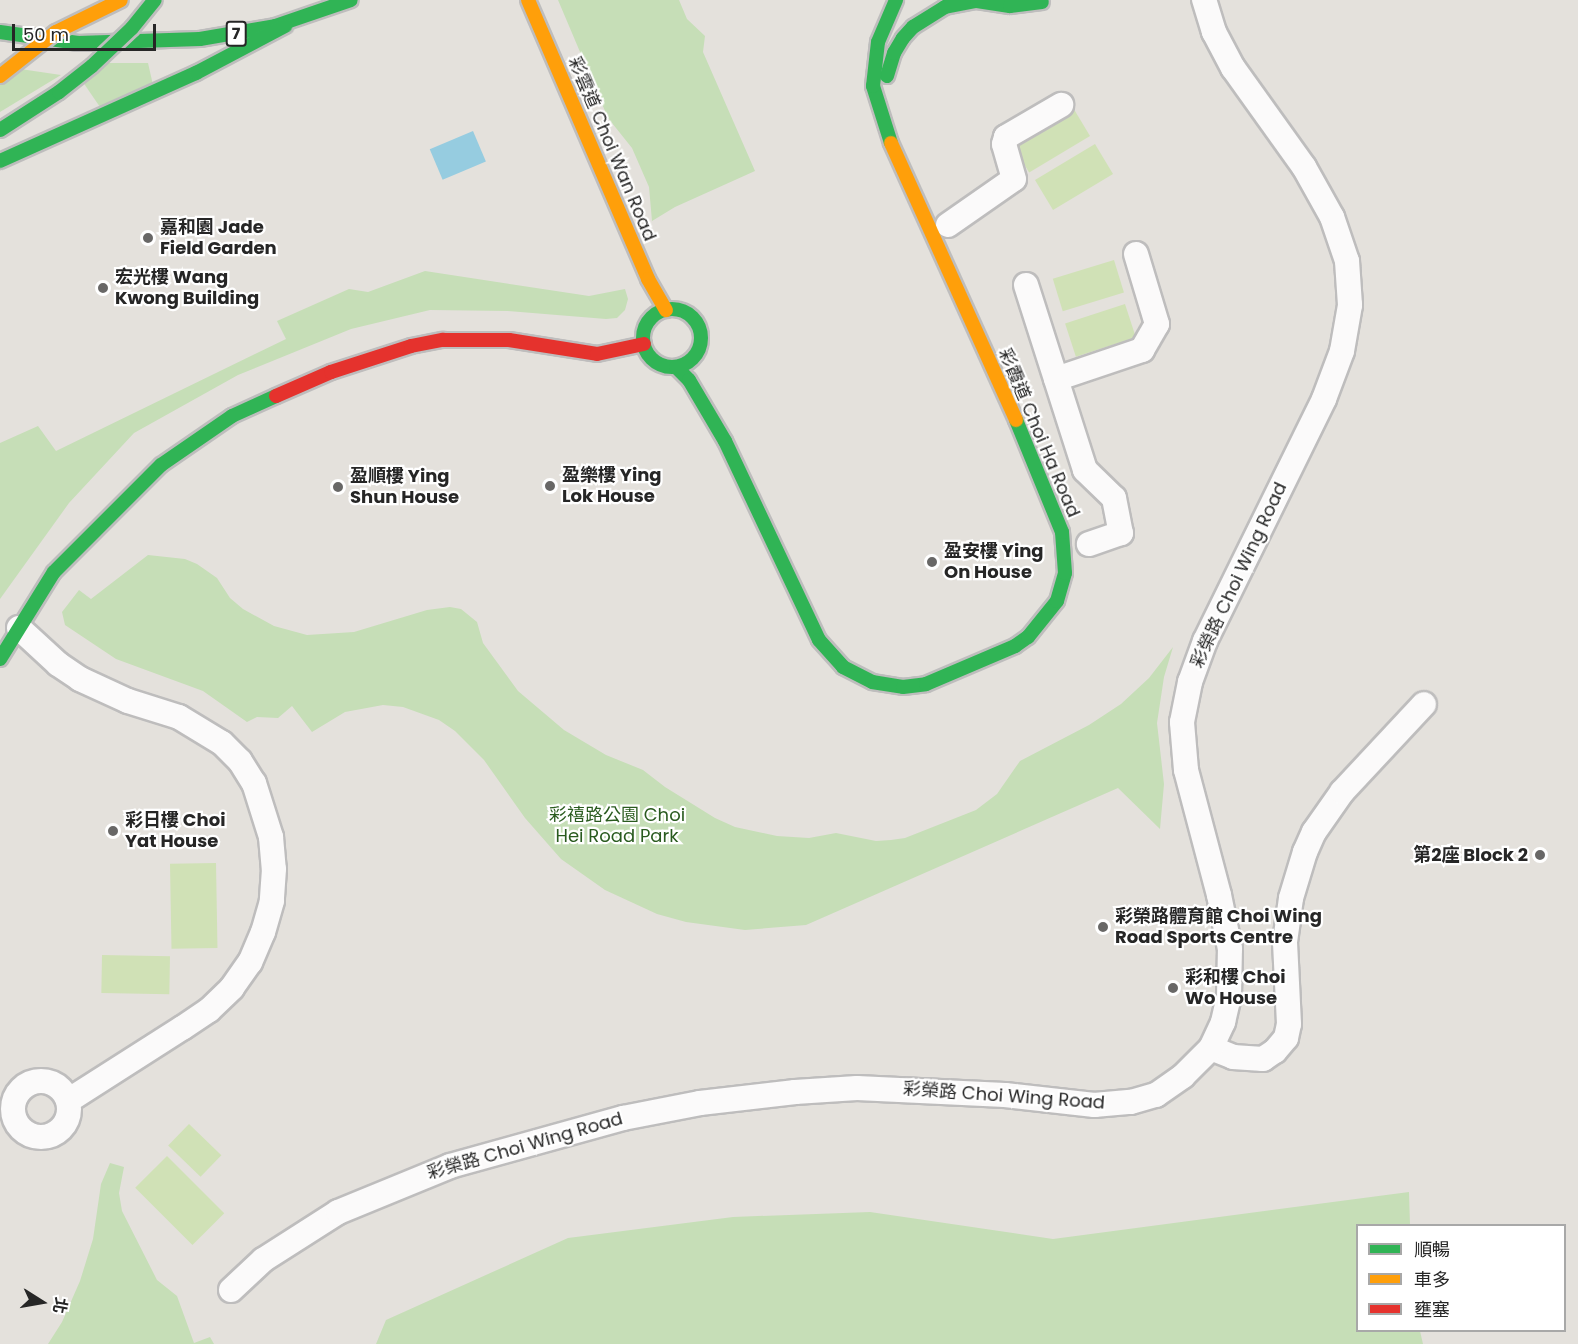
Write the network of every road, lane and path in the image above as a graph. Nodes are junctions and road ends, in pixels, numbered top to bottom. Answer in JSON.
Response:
{"nodes":[{"id":1,"x":121,"y":0,"type":"edge"},
{"id":2,"x":142,"y":0,"type":"edge"},
{"id":3,"x":155,"y":0,"type":"edge"},
{"id":4,"x":351,"y":0,"type":"edge"},
{"id":5,"x":528,"y":0,"type":"edge"},
{"id":6,"x":896,"y":0,"type":"edge"},
{"id":7,"x":1041,"y":0,"type":"edge"},
{"id":8,"x":1204,"y":0,"type":"edge"},
{"id":9,"x":299,"y":18,"type":"junction"},
{"id":10,"x":0,"y":32,"type":"edge"},
{"id":11,"x":0,"y":76,"type":"edge"},
{"id":12,"x":1061,"y":105,"type":"dead end"},
{"id":13,"x":0,"y":118,"type":"edge"},
{"id":14,"x":0,"y":130,"type":"edge"},
{"id":15,"x":886,"y":132,"type":"junction"},
{"id":16,"x":0,"y":161,"type":"edge"},
{"id":17,"x":948,"y":225,"type":"dead end"},
{"id":18,"x":1136,"y":255,"type":"dead end"},
{"id":19,"x":1026,"y":285,"type":"dead end"},
{"id":20,"x":666,"y":310,"type":"junction"},
{"id":21,"x":644,"y":344,"type":"junction"},
{"id":22,"x":676,"y":367,"type":"junction"},
{"id":23,"x":1056,"y":379,"type":"junction"},
{"id":24,"x":1089,"y":544,"type":"dead end"},
{"id":25,"x":19,"y":628,"type":"junction"},
{"id":26,"x":0,"y":660,"type":"edge"},
{"id":27,"x":1424,"y":704,"type":"dead end"},
{"id":28,"x":1212,"y":1048,"type":"junction"},
{"id":29,"x":68,"y":1101,"type":"dead end"},
{"id":30,"x":231,"y":1290,"type":"dead end"}],
"edges":[{"from":1,"to":11,"type":"main road","bridge":true},
{"from":2,"to":13,"type":"main road"},
{"from":3,"to":14,"type":"main road","bridge":true},
{"from":4,"to":9,"type":"main road","number":"7"},
{"from":5,"to":20,"type":"main road","name":"彩雲道 Choi Wan Road"},
{"from":6,"to":15,"type":"main road","name":"彩霞道 Choi Ha Road"},
{"from":7,"to":15,"type":"main road"},
{"from":8,"to":28,"type":"street","name":"彩榮路 Choi Wing Road"},
{"from":9,"to":10,"type":"main road","number":"7"},
{"from":9,"to":16,"type":"main road"},
{"from":12,"to":17,"type":"street"},
{"from":15,"to":22,"type":"main road","name":"彩霞道 Choi Ha Road"},
{"from":18,"to":23,"type":"street"},
{"from":19,"to":23,"type":"street"},
{"from":20,"to":21,"type":"main road"},
{"from":20,"to":22,"type":"main road"},
{"from":21,"to":22,"type":"main road","name":"彩霞道 Choi Ha Road"},
{"from":21,"to":25,"type":"main road"},
{"from":23,"to":24,"type":"street"},
{"from":25,"to":26,"type":"main road"},
{"from":25,"to":29,"type":"street"},
{"from":27,"to":28,"type":"street"},
{"from":28,"to":30,"type":"street","name":"彩榮路 Choi Wing Road"}]}
